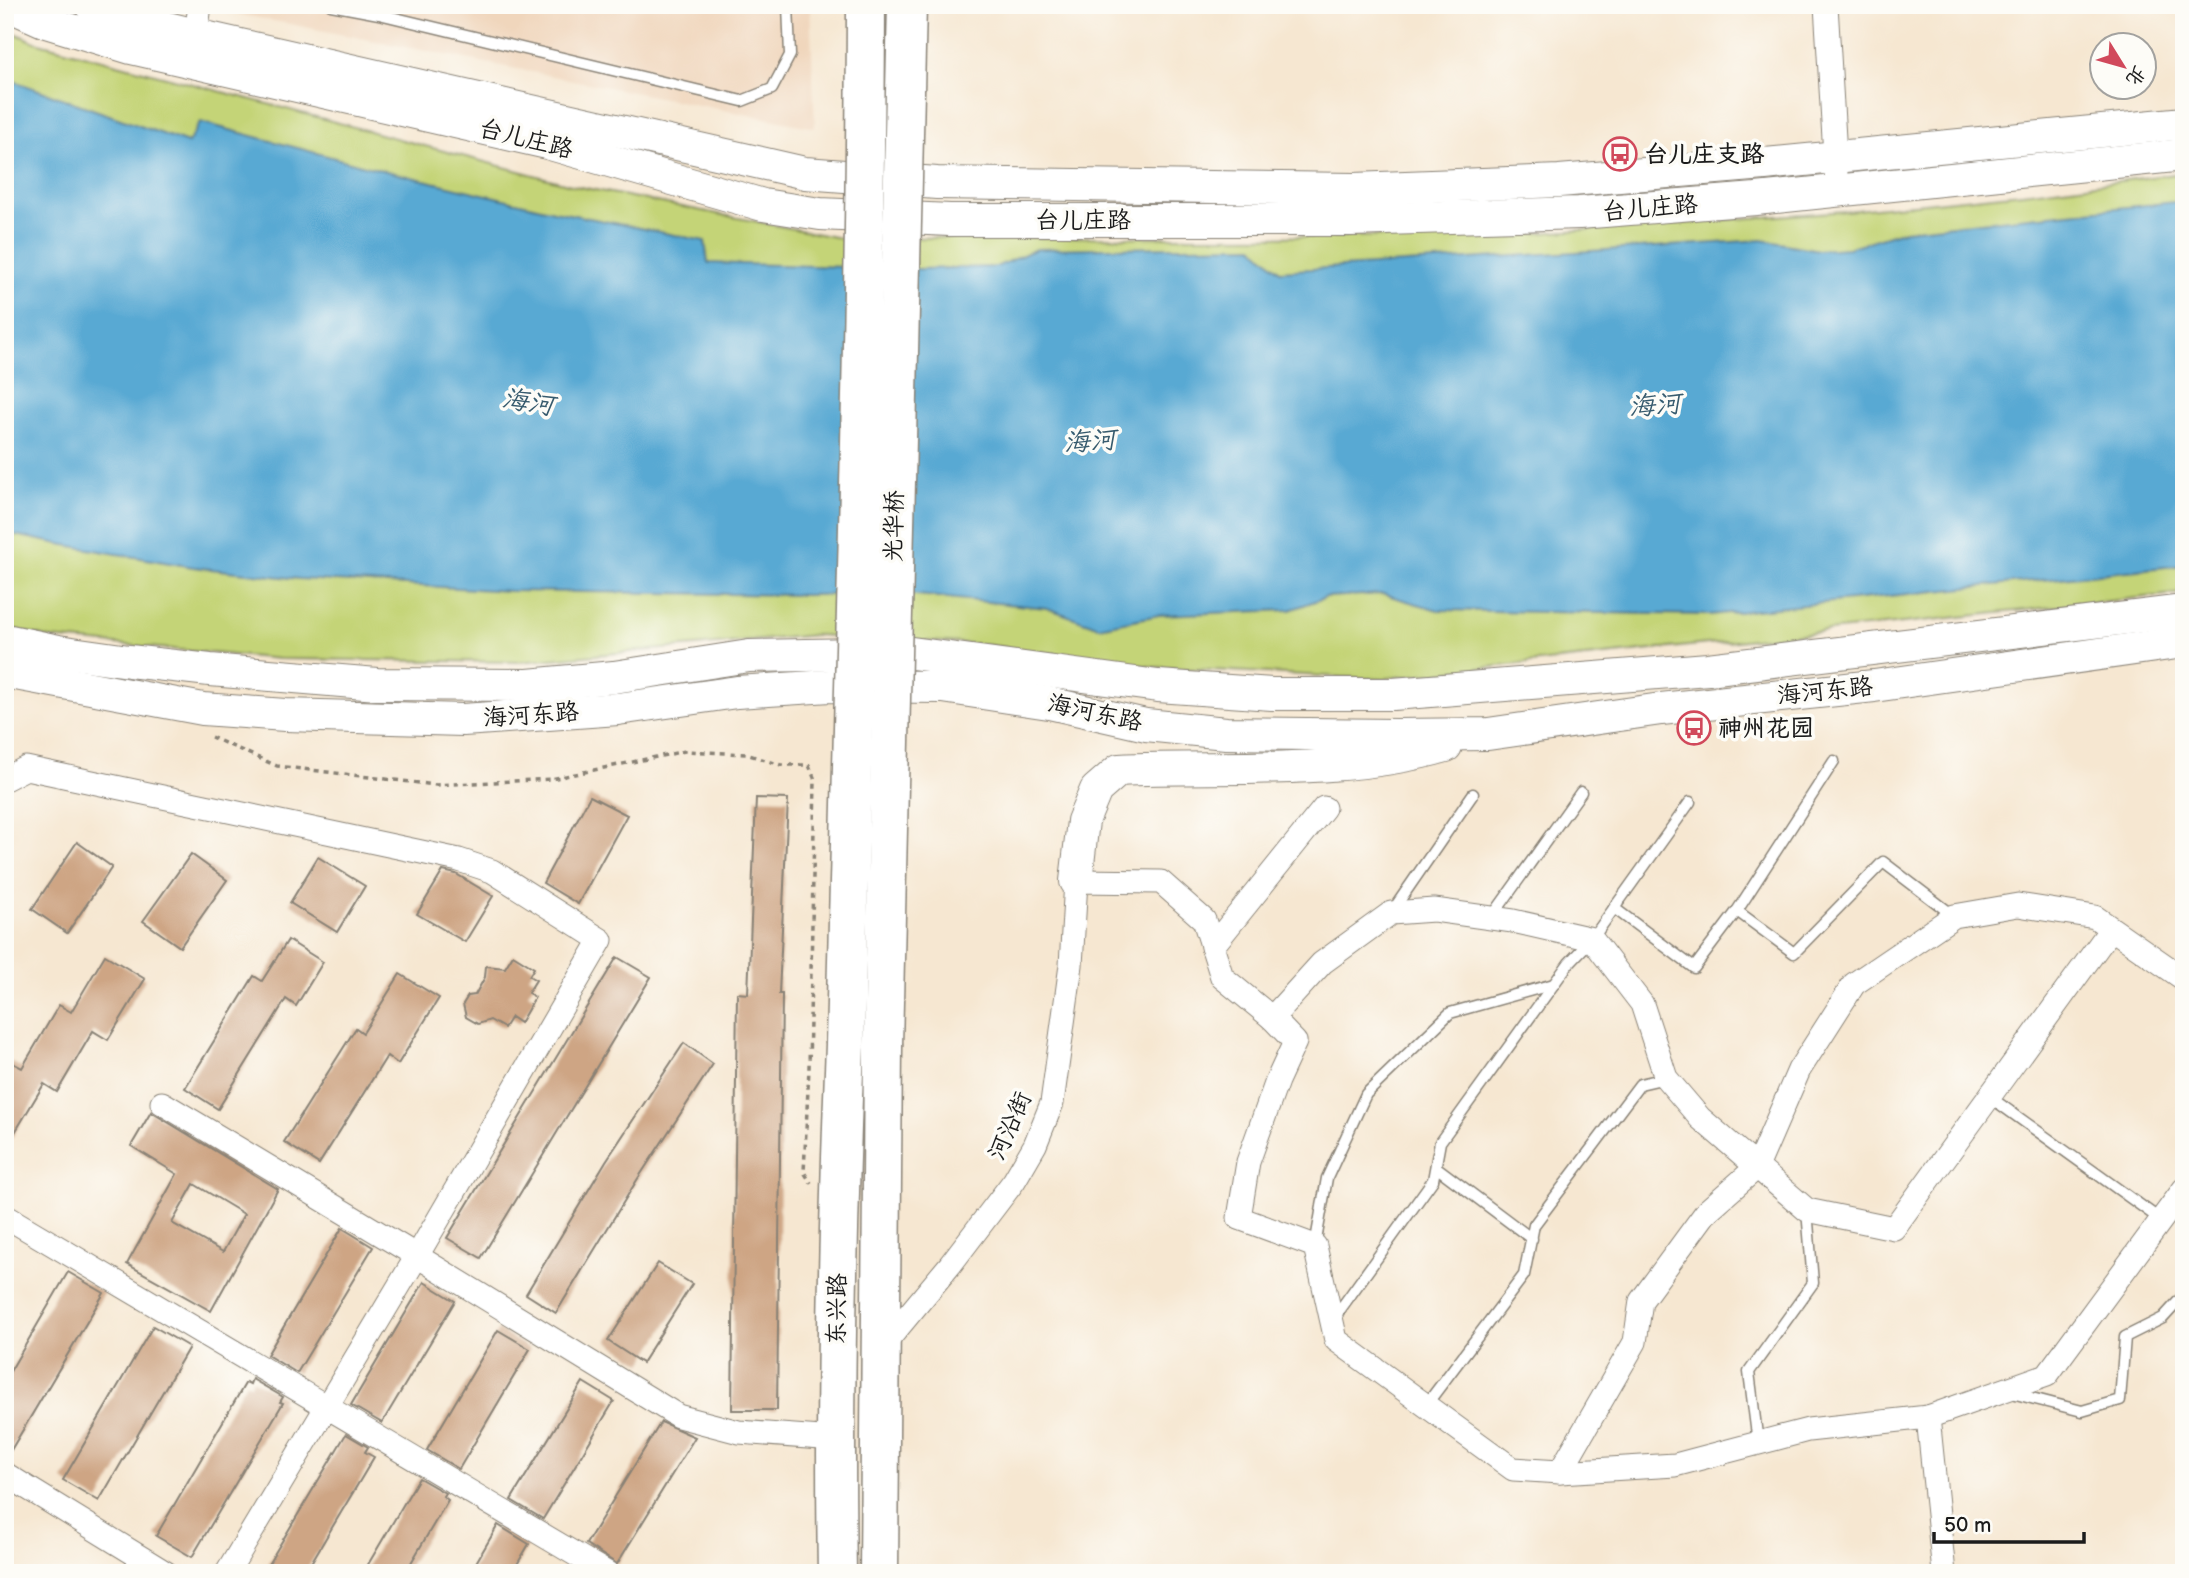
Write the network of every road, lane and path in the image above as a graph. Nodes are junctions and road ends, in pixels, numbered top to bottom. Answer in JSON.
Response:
{"nodes":[{"id":1,"x":8,"y":5,"type":"edge"},
{"id":2,"x":91,"y":5,"type":"edge"},
{"id":3,"x":331,"y":5,"type":"edge"},
{"id":4,"x":788,"y":5,"type":"edge"},
{"id":5,"x":866,"y":5,"type":"edge"},
{"id":6,"x":906,"y":5,"type":"edge"},
{"id":7,"x":1826,"y":5,"type":"edge"},
{"id":8,"x":198,"y":20,"type":"edge"},
{"id":9,"x":2184,"y":123,"type":"edge"},
{"id":10,"x":2184,"y":155,"type":"edge"},
{"id":11,"x":1836,"y":157,"type":"junction"},
{"id":12,"x":1837,"y":190,"type":"junction"},
{"id":13,"x":2184,"y":611,"type":"edge"},
{"id":14,"x":5,"y":640,"type":"edge"},
{"id":15,"x":2184,"y":642,"type":"edge"},
{"id":16,"x":5,"y":672,"type":"edge"},
{"id":17,"x":203,"y":733,"type":"dead end"},
{"id":18,"x":1488,"y":734,"type":"junction"},
{"id":19,"x":1834,"y":761,"type":"dead end"},
{"id":20,"x":5,"y":779,"type":"edge"},
{"id":21,"x":1581,"y":792,"type":"dead end"},
{"id":22,"x":1473,"y":794,"type":"dead end"},
{"id":23,"x":1690,"y":802,"type":"dead end"},
{"id":24,"x":1324,"y":808,"type":"dead end"},
{"id":25,"x":1076,"y":881,"type":"junction"},
{"id":26,"x":1614,"y":908,"type":"junction"},
{"id":27,"x":1737,"y":911,"type":"junction"},
{"id":28,"x":1391,"y":913,"type":"junction"},
{"id":29,"x":1954,"y":916,"type":"junction"},
{"id":30,"x":1491,"y":918,"type":"junction"},
{"id":31,"x":2111,"y":929,"type":"junction"},
{"id":32,"x":1592,"y":939,"type":"junction"},
{"id":33,"x":1212,"y":947,"type":"junction"},
{"id":34,"x":2184,"y":979,"type":"edge"},
{"id":35,"x":1554,"y":984,"type":"junction"},
{"id":36,"x":1272,"y":1018,"type":"junction"},
{"id":37,"x":845,"y":1044,"type":"joint"},
{"id":38,"x":883,"y":1046,"type":"joint"},
{"id":39,"x":1666,"y":1078,"type":"junction"},
{"id":40,"x":1990,"y":1097,"type":"junction"},
{"id":41,"x":162,"y":1103,"type":"dead end"},
{"id":42,"x":1436,"y":1167,"type":"junction"},
{"id":43,"x":1756,"y":1167,"type":"junction"},
{"id":44,"x":2184,"y":1189,"type":"edge"},
{"id":45,"x":839,"y":1191,"type":"junction"},
{"id":46,"x":1807,"y":1210,"type":"junction"},
{"id":47,"x":5,"y":1216,"type":"edge"},
{"id":48,"x":2161,"y":1220,"type":"junction"},
{"id":49,"x":1532,"y":1239,"type":"junction"},
{"id":50,"x":1315,"y":1246,"type":"junction"},
{"id":51,"x":417,"y":1256,"type":"junction"},
{"id":52,"x":2184,"y":1295,"type":"edge"},
{"id":53,"x":1332,"y":1321,"type":"junction"},
{"id":54,"x":881,"y":1348,"type":"junction"},
{"id":55,"x":2003,"y":1390,"type":"junction"},
{"id":56,"x":1426,"y":1405,"type":"junction"},
{"id":57,"x":327,"y":1406,"type":"junction"},
{"id":58,"x":1928,"y":1416,"type":"junction"},
{"id":59,"x":835,"y":1439,"type":"junction"},
{"id":60,"x":1758,"y":1443,"type":"junction"},
{"id":61,"x":1560,"y":1472,"type":"junction"},
{"id":62,"x":5,"y":1474,"type":"edge"},
{"id":63,"x":166,"y":1573,"type":"edge"},
{"id":64,"x":227,"y":1573,"type":"edge"},
{"id":65,"x":607,"y":1573,"type":"edge"},
{"id":66,"x":837,"y":1573,"type":"edge"},
{"id":67,"x":879,"y":1573,"type":"edge"},
{"id":68,"x":1944,"y":1573,"type":"edge"}],
"edges":[{"from":1,"to":12,"type":"main road","name":"台儿庄路"},
{"from":2,"to":8,"type":"main road","name":"台儿庄路"},
{"from":3,"to":4,"type":"lane"},
{"from":5,"to":37,"type":"highway","name":"光华桥","bridge":true},
{"from":6,"to":38,"type":"highway","name":"光华桥","bridge":true},
{"from":7,"to":11,"type":"street"},
{"from":8,"to":11,"type":"main road","name":"台儿庄路"},
{"from":9,"to":11,"type":"main road","name":"台儿庄路"},
{"from":10,"to":12,"type":"main road","name":"台儿庄路"},
{"from":11,"to":12,"type":"street"},
{"from":13,"to":14,"type":"main road","name":"海河东路"},
{"from":15,"to":18,"type":"main road","name":"海河东路"},
{"from":16,"to":18,"type":"main road","name":"海河东路"},
{"from":17,"to":45,"type":"path"},
{"from":18,"to":25,"type":"main road"},
{"from":19,"to":27,"type":"lane"},
{"from":20,"to":51,"type":"street"},
{"from":21,"to":30,"type":"lane"},
{"from":22,"to":28,"type":"lane"},
{"from":23,"to":26,"type":"lane"},
{"from":24,"to":33,"type":"street"},
{"from":25,"to":33,"type":"street"},
{"from":25,"to":54,"type":"street","name":"河沿街"},
{"from":26,"to":27,"type":"lane"},
{"from":26,"to":32,"type":"lane"},
{"from":27,"to":29,"type":"lane"},
{"from":28,"to":30,"type":"street"},
{"from":28,"to":36,"type":"street"},
{"from":29,"to":31,"type":"street"},
{"from":29,"to":43,"type":"street"},
{"from":30,"to":32,"type":"street"},
{"from":31,"to":34,"type":"street"},
{"from":31,"to":40,"type":"street"},
{"from":32,"to":35,"type":"lane"},
{"from":32,"to":39,"type":"street"},
{"from":33,"to":36,"type":"street"},
{"from":35,"to":42,"type":"lane"},
{"from":35,"to":50,"type":"lane"},
{"from":36,"to":50,"type":"street"},
{"from":37,"to":45,"type":"highway","name":"东兴路"},
{"from":38,"to":54,"type":"highway","name":"东兴路"},
{"from":39,"to":43,"type":"street"},
{"from":39,"to":49,"type":"lane"},
{"from":40,"to":46,"type":"street"},
{"from":40,"to":48,"type":"lane"},
{"from":41,"to":51,"type":"street"},
{"from":42,"to":49,"type":"lane"},
{"from":42,"to":53,"type":"lane"},
{"from":43,"to":46,"type":"street"},
{"from":43,"to":61,"type":"street"},
{"from":44,"to":48,"type":"street"},
{"from":45,"to":59,"type":"highway","name":"东兴路"},
{"from":46,"to":60,"type":"lane"},
{"from":47,"to":57,"type":"street"},
{"from":48,"to":55,"type":"street"},
{"from":49,"to":56,"type":"lane"},
{"from":50,"to":53,"type":"street"},
{"from":51,"to":57,"type":"street"},
{"from":51,"to":59,"type":"street"},
{"from":52,"to":55,"type":"lane"},
{"from":53,"to":56,"type":"street"},
{"from":54,"to":67,"type":"highway","name":"东兴路"},
{"from":55,"to":58,"type":"street"},
{"from":56,"to":61,"type":"street"},
{"from":57,"to":64,"type":"street"},
{"from":57,"to":65,"type":"street"},
{"from":58,"to":60,"type":"street"},
{"from":58,"to":68,"type":"street"},
{"from":59,"to":66,"type":"highway","name":"东兴路"},
{"from":60,"to":61,"type":"street"},
{"from":62,"to":63,"type":"street"}]}
